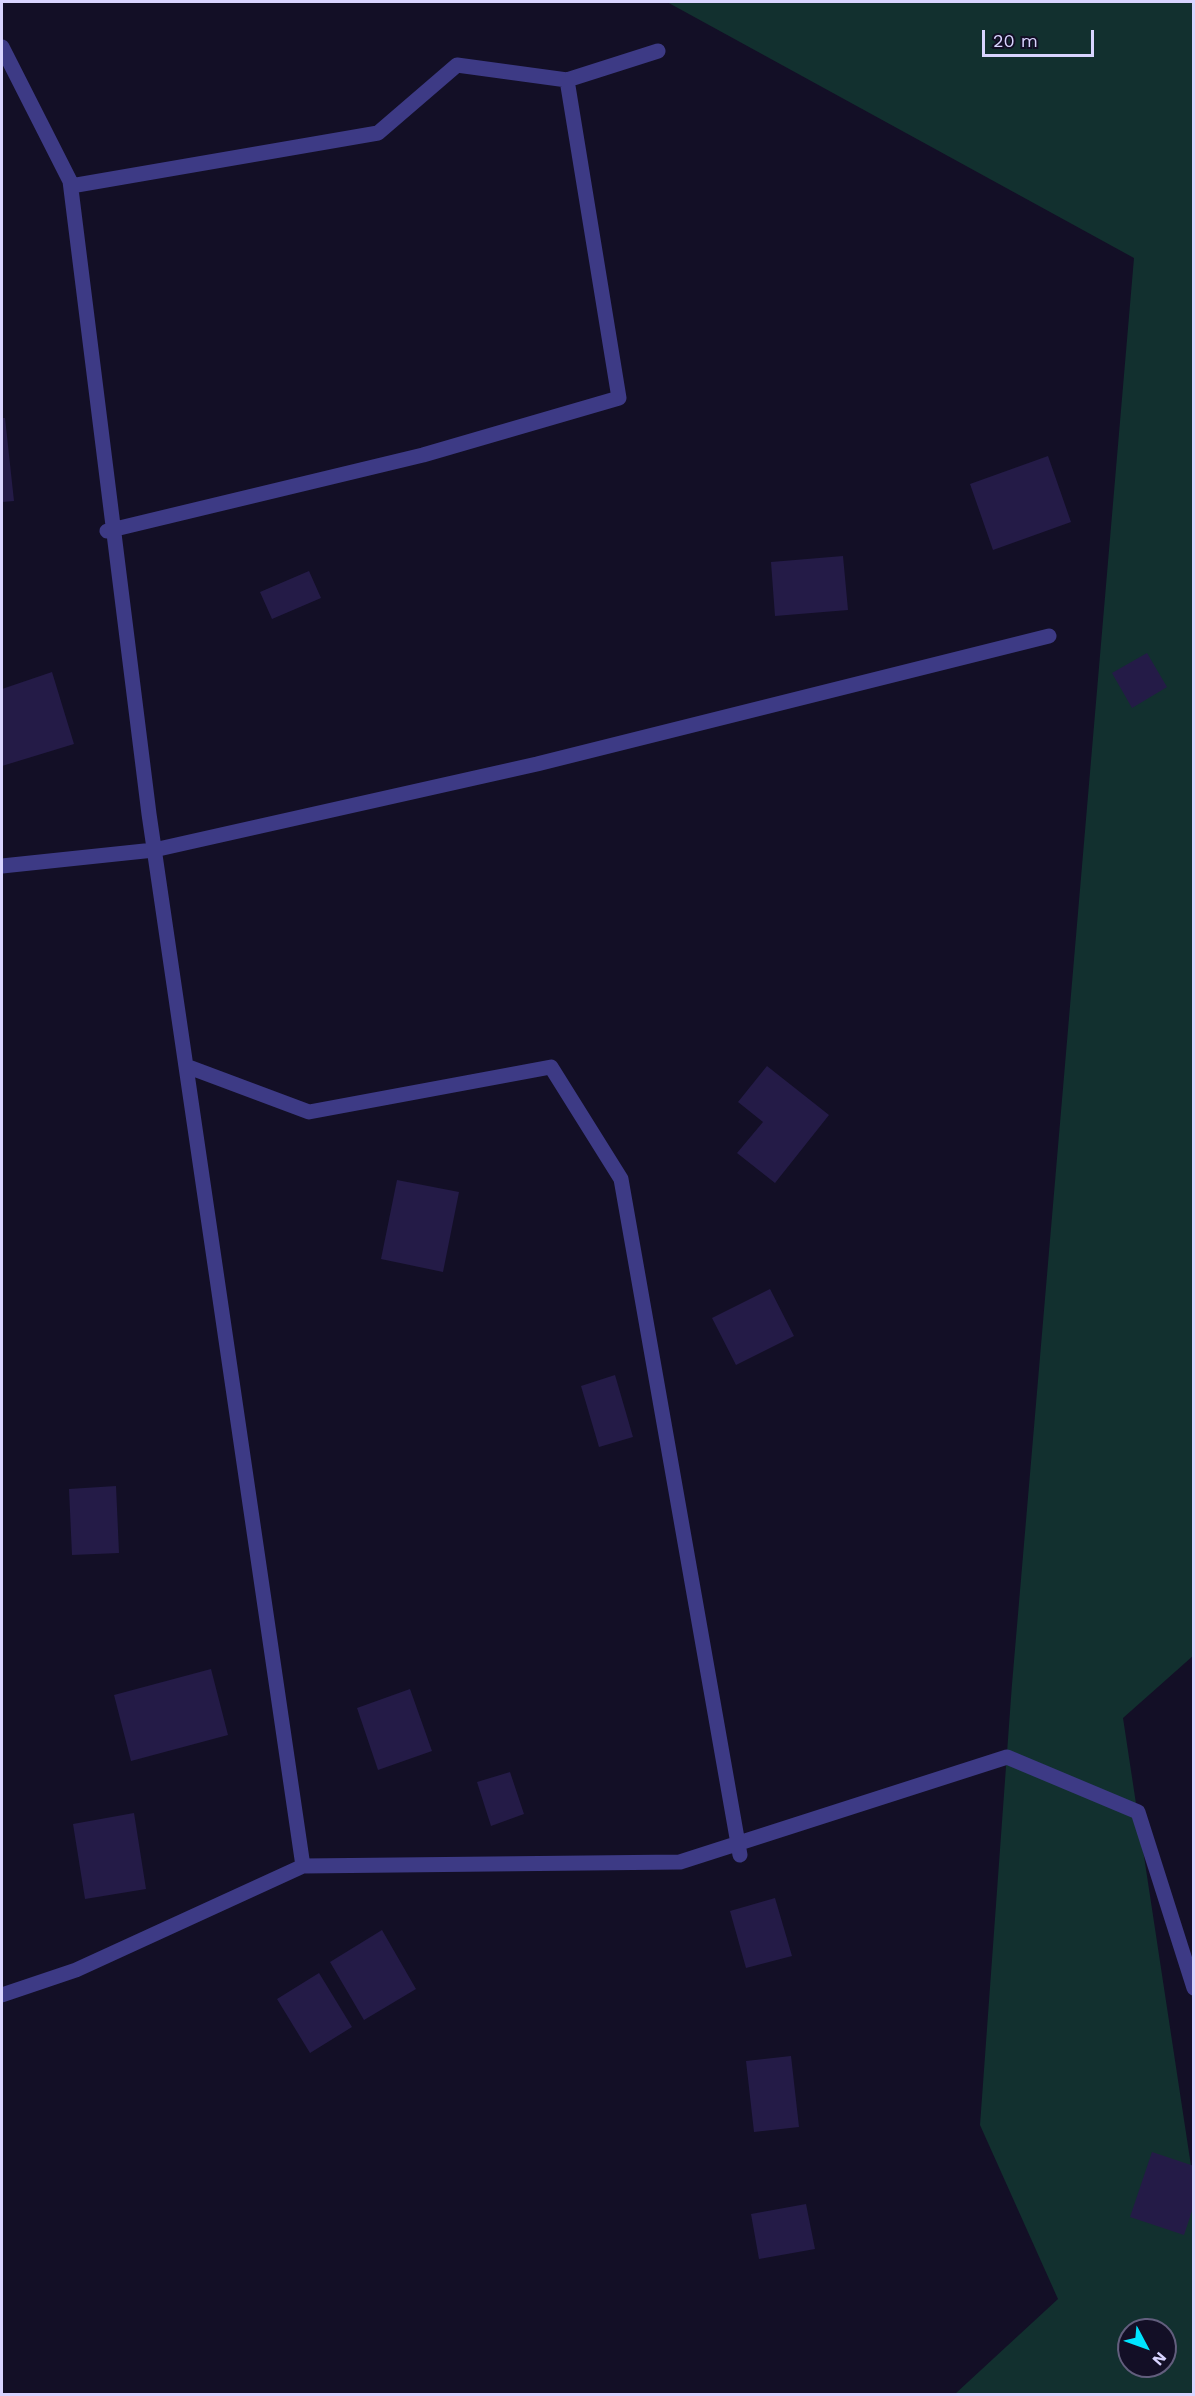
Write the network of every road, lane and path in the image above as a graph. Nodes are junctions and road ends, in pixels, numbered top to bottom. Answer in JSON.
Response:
{"nodes":[{"id":1,"x":2,"y":47,"type":"edge"},
{"id":2,"x":658,"y":51,"type":"dead end"},
{"id":3,"x":567,"y":80,"type":"junction"},
{"id":4,"x":71,"y":186,"type":"junction"},
{"id":5,"x":110,"y":530,"type":"junction"},
{"id":6,"x":1049,"y":636,"type":"dead end"},
{"id":7,"x":154,"y":850,"type":"junction"},
{"id":8,"x":2,"y":866,"type":"edge"},
{"id":9,"x":186,"y":1066,"type":"junction"},
{"id":10,"x":738,"y":1849,"type":"junction"},
{"id":11,"x":303,"y":1866,"type":"junction"},
{"id":12,"x":1194,"y":1988,"type":"edge"},
{"id":13,"x":2,"y":1995,"type":"edge"}],
"edges":[{"from":1,"to":4,"type":"street"},
{"from":2,"to":3,"type":"street"},
{"from":3,"to":4,"type":"street"},
{"from":3,"to":5,"type":"street"},
{"from":4,"to":5,"type":"street"},
{"from":5,"to":7,"type":"street"},
{"from":6,"to":7,"type":"street"},
{"from":7,"to":8,"type":"street"},
{"from":7,"to":9,"type":"street"},
{"from":9,"to":10,"type":"street"},
{"from":9,"to":11,"type":"street"},
{"from":10,"to":11,"type":"street"},
{"from":10,"to":12,"type":"street"},
{"from":11,"to":13,"type":"street"}]}
